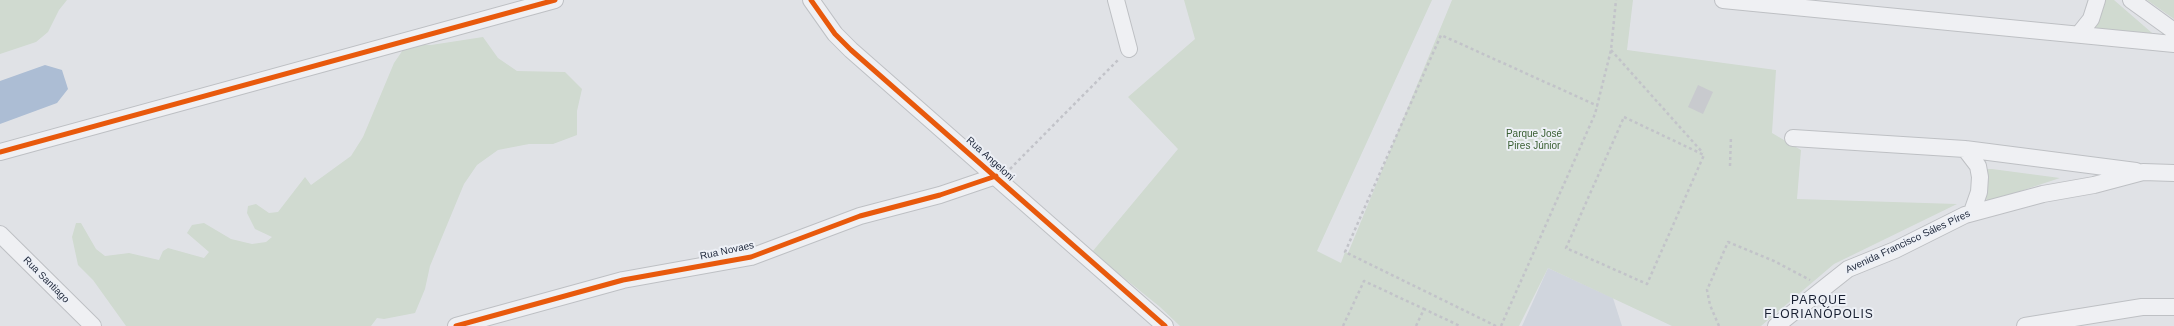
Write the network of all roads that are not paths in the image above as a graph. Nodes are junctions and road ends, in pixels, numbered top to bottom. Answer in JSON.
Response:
{"nodes":[{"id":1,"x":555,"y":0,"type":"edge"},
{"id":2,"x":811,"y":0,"type":"edge"},
{"id":3,"x":1116,"y":0,"type":"edge"},
{"id":4,"x":1723,"y":0,"type":"edge"},
{"id":5,"x":2098,"y":0,"type":"edge"},
{"id":6,"x":2131,"y":0,"type":"edge"},
{"id":7,"x":2174,"y":30,"type":"edge"},
{"id":8,"x":2079,"y":34,"type":"junction"},
{"id":9,"x":2174,"y":44,"type":"edge"},
{"id":10,"x":1129,"y":48,"type":"road end"},
{"id":11,"x":1793,"y":138,"type":"dead end"},
{"id":12,"x":1965,"y":149,"type":"junction"},
{"id":13,"x":0,"y":152,"type":"edge"},
{"id":14,"x":2143,"y":172,"type":"junction"},
{"id":15,"x":2174,"y":173,"type":"edge"},
{"id":16,"x":998,"y":178,"type":"junction"},
{"id":17,"x":1972,"y":212,"type":"junction"},
{"id":18,"x":0,"y":234,"type":"edge"},
{"id":19,"x":2174,"y":308,"type":"edge"},
{"id":20,"x":1161,"y":325,"type":"edge"},
{"id":21,"x":93,"y":326,"type":"edge"},
{"id":22,"x":456,"y":326,"type":"edge"},
{"id":23,"x":1776,"y":326,"type":"edge"},
{"id":24,"x":2025,"y":326,"type":"edge"}],
"edges":[{"from":1,"to":13,"type":"street"},
{"from":2,"to":16,"type":"street","name":"Rua Angeloni"},
{"from":3,"to":10,"type":"street"},
{"from":4,"to":8,"type":"street"},
{"from":5,"to":8,"type":"street"},
{"from":6,"to":7,"type":"street"},
{"from":8,"to":9,"type":"street"},
{"from":11,"to":12,"type":"street"},
{"from":12,"to":14,"type":"street"},
{"from":12,"to":17,"type":"street"},
{"from":14,"to":15,"type":"street","name":"Avenida Francisco Sáles Píres"},
{"from":14,"to":17,"type":"street","name":"Avenida Francisco Sáles Píres"},
{"from":16,"to":20,"type":"street","name":"Rua Angeloni"},
{"from":16,"to":22,"type":"street","name":"Rua Novaes"},
{"from":17,"to":23,"type":"street","name":"Avenida Francisco Sáles Píres"},
{"from":18,"to":21,"type":"street","name":"Rua Santiago"},
{"from":19,"to":24,"type":"street"}]}
